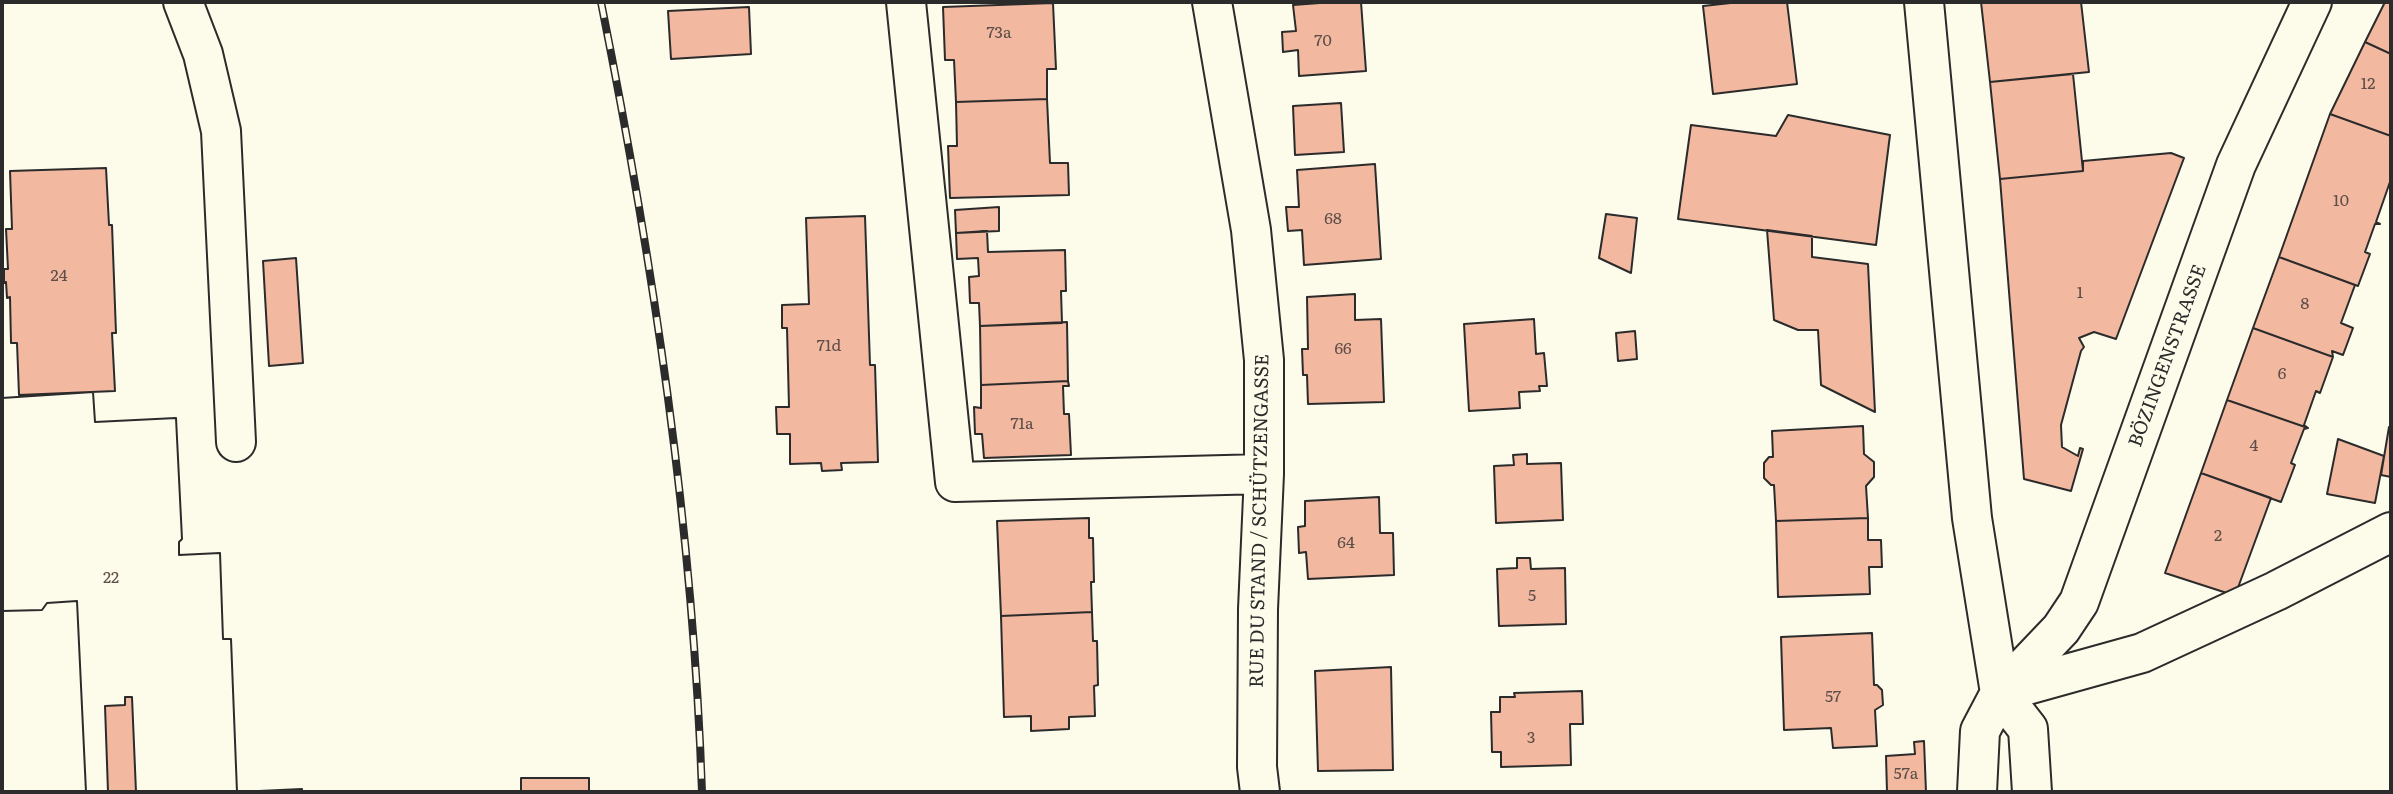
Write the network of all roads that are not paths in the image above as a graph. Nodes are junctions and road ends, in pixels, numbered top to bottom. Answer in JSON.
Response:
{"nodes":[{"id":1,"x":183,"y":2,"type":"edge"},
{"id":2,"x":906,"y":2,"type":"edge"},
{"id":3,"x":1212,"y":2,"type":"edge"},
{"id":4,"x":1924,"y":2,"type":"edge"},
{"id":5,"x":2312,"y":2,"type":"edge"},
{"id":6,"x":236,"y":442,"type":"dead end"},
{"id":7,"x":1264,"y":474,"type":"junction"},
{"id":8,"x":2391,"y":532,"type":"edge"},
{"id":9,"x":2000,"y":693,"type":"junction"},
{"id":10,"x":1260,"y":792,"type":"edge"},
{"id":11,"x":1977,"y":792,"type":"edge"},
{"id":12,"x":2032,"y":792,"type":"edge"}],
"edges":[{"from":1,"to":6,"type":"street"},
{"from":2,"to":7,"type":"street"},
{"from":3,"to":7,"type":"street","name":"RUE DU STAND / SCHÜTZENGASSE"},
{"from":4,"to":9,"type":"street"},
{"from":5,"to":9,"type":"street","name":"BÖZINGENSTRASSE"},
{"from":7,"to":10,"type":"street","name":"RUE DU STAND / SCHÜTZENGASSE"},
{"from":8,"to":9,"type":"street"},
{"from":9,"to":11,"type":"street","name":"BÖZINGENSTRASSE"},
{"from":9,"to":12,"type":"street"}]}
